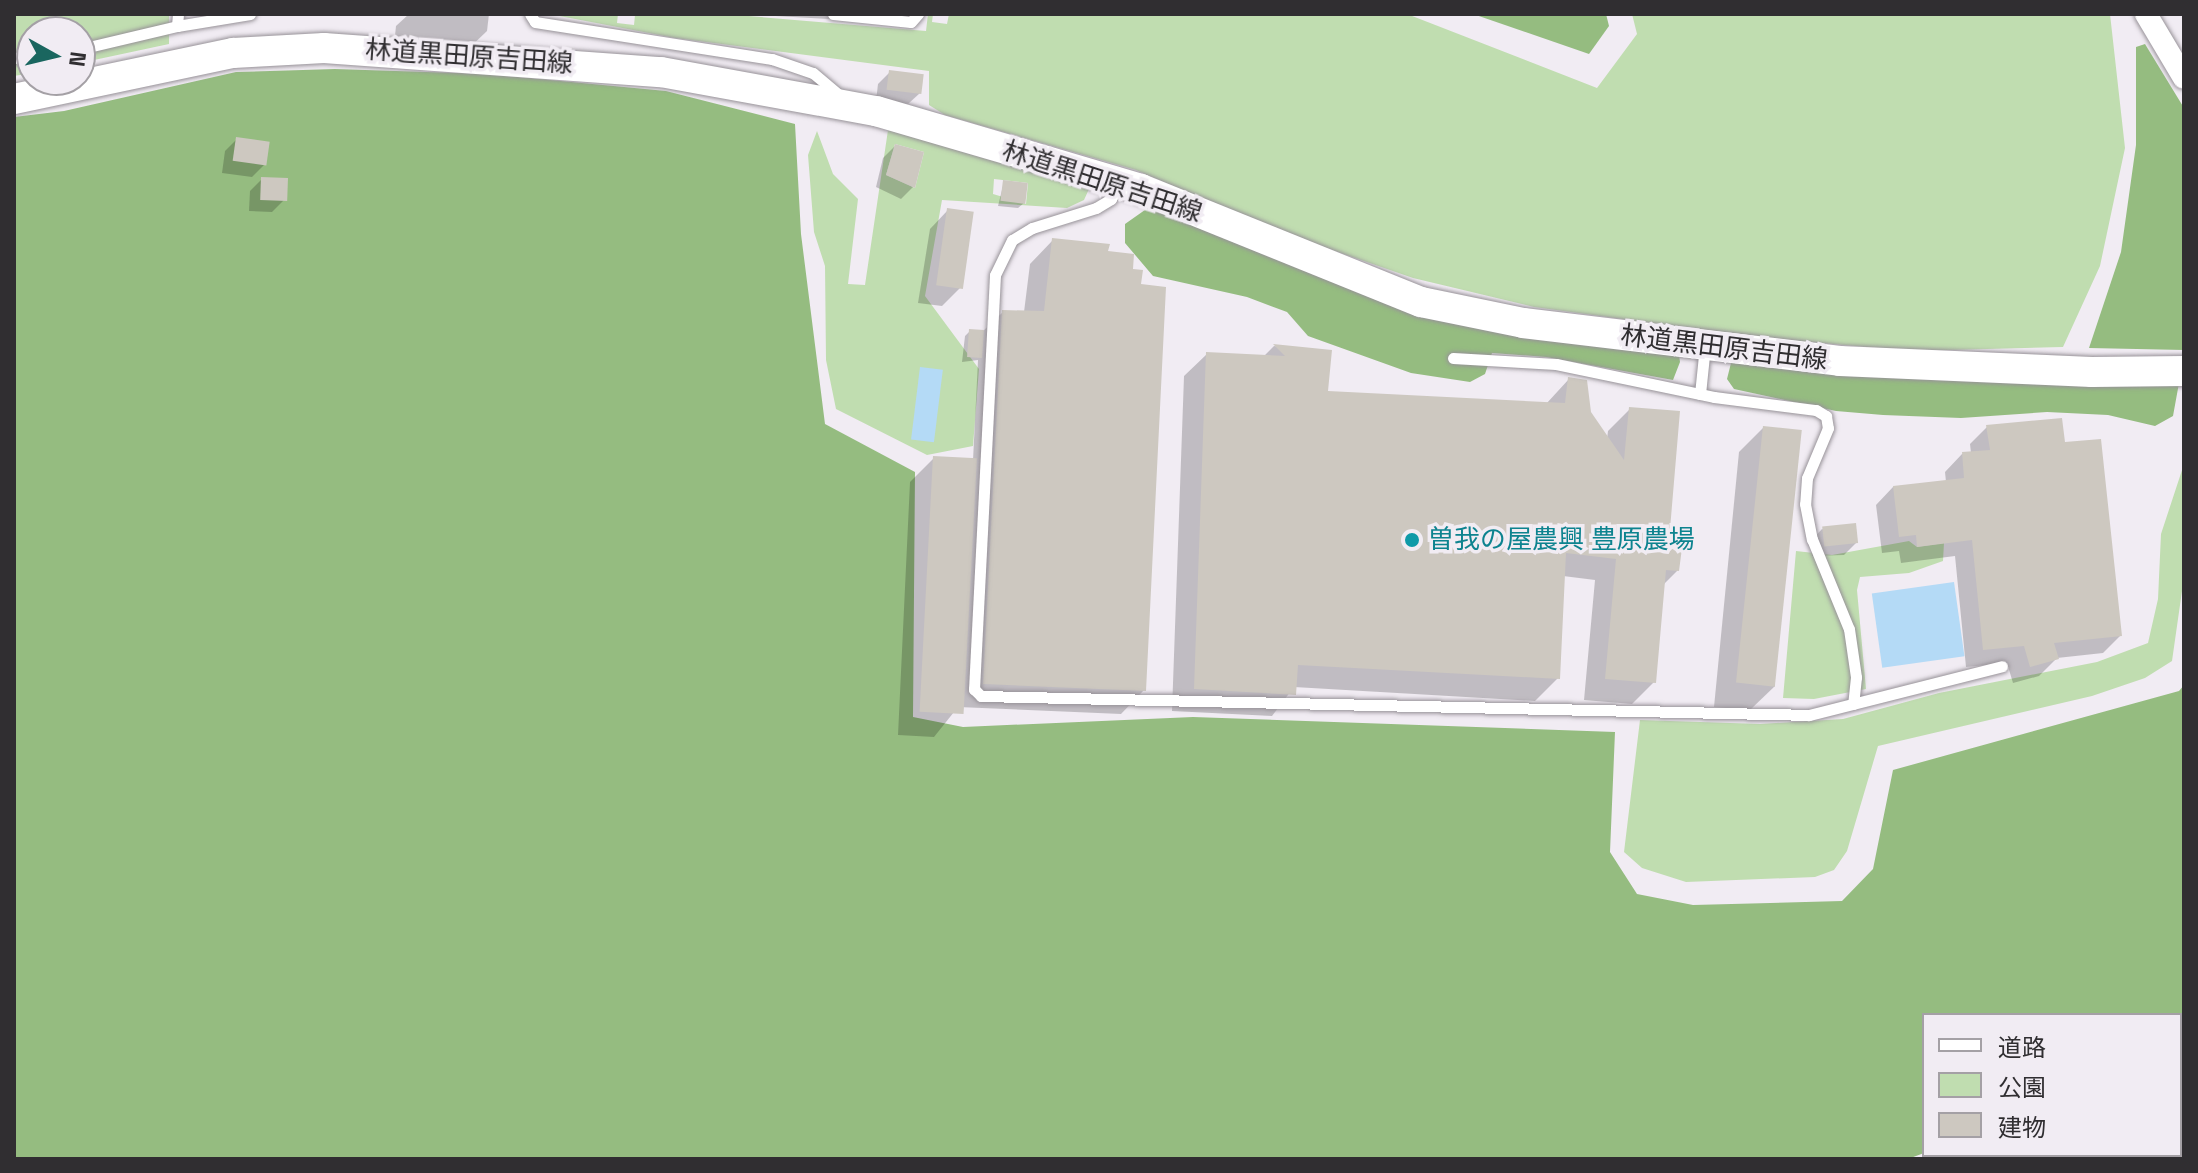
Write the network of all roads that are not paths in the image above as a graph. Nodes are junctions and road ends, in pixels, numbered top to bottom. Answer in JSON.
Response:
{"nodes":[{"id":1,"x":250,"y":14,"type":"edge"},
{"id":2,"x":530,"y":14,"type":"edge"},
{"id":3,"x":833,"y":14,"type":"edge"},
{"id":4,"x":918,"y":14,"type":"edge"},
{"id":5,"x":2146,"y":14,"type":"edge"},
{"id":6,"x":178,"y":20,"type":"edge"},
{"id":7,"x":96,"y":44,"type":"edge"},
{"id":8,"x":2179,"y":66,"type":"edge"},
{"id":9,"x":14,"y":99,"type":"edge"},
{"id":10,"x":852,"y":106,"type":"junction"},
{"id":11,"x":1120,"y":183,"type":"junction"},
{"id":12,"x":1705,"y":346,"type":"junction"},
{"id":13,"x":1453,"y":358,"type":"dead end"},
{"id":14,"x":2184,"y":371,"type":"edge"},
{"id":15,"x":1700,"y":394,"type":"junction"},
{"id":16,"x":2002,"y":666,"type":"dead end"},
{"id":17,"x":1853,"y":704,"type":"junction"}],
"edges":[{"from":1,"to":6,"type":"lane"},
{"from":2,"to":10,"type":"lane"},
{"from":3,"to":4,"type":"lane"},
{"from":5,"to":8,"type":"street"},
{"from":6,"to":7,"type":"lane"},
{"from":9,"to":10,"type":"street","name":"林道黒田原吉田線"},
{"from":10,"to":11,"type":"street","name":"林道黒田原吉田線"},
{"from":11,"to":12,"type":"street","name":"林道黒田原吉田線"},
{"from":11,"to":17,"type":"lane"},
{"from":12,"to":14,"type":"street","name":"林道黒田原吉田線"},
{"from":12,"to":15,"type":"lane"},
{"from":13,"to":15,"type":"lane"},
{"from":15,"to":17,"type":"lane"},
{"from":16,"to":17,"type":"lane"}]}
